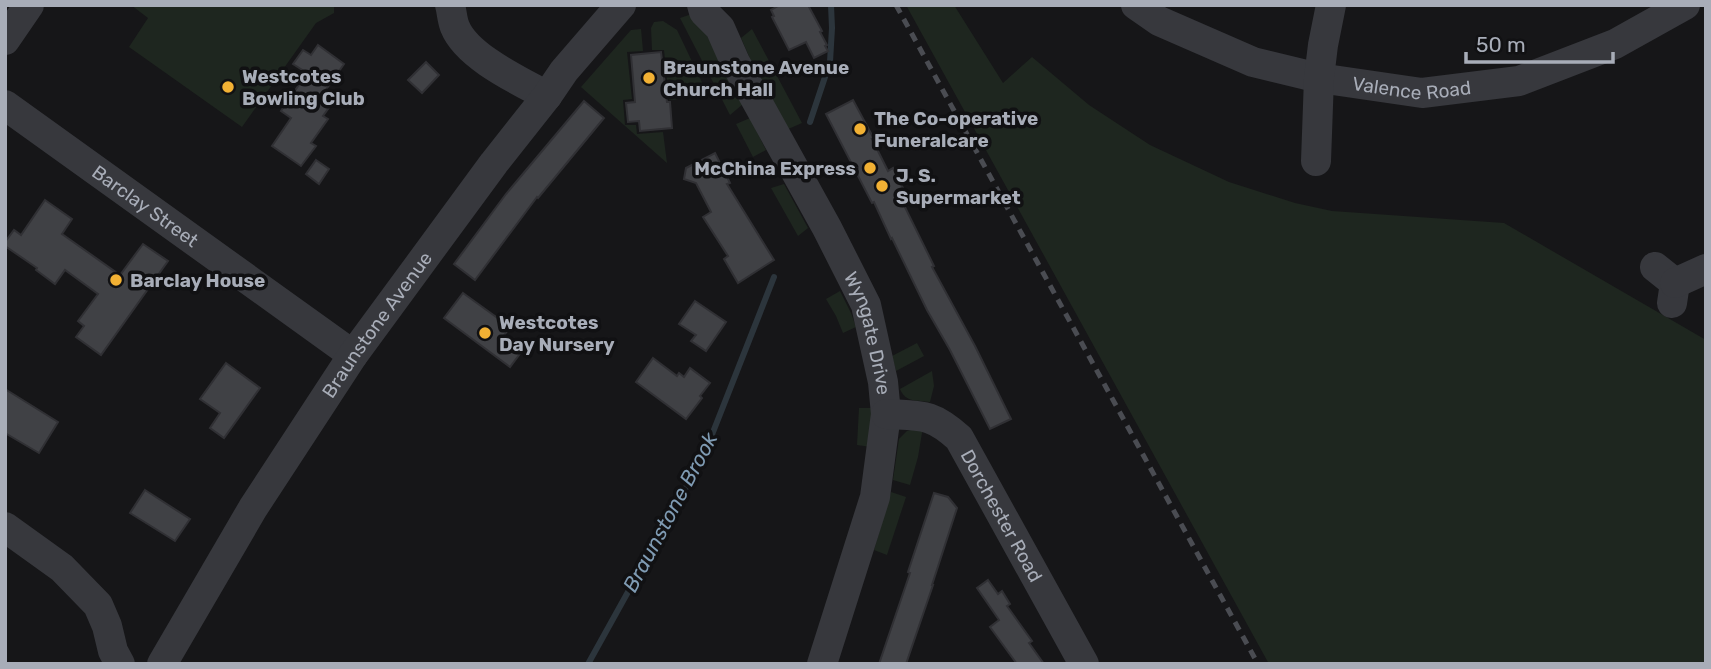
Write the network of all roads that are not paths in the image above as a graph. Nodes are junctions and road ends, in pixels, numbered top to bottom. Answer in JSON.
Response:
{"nodes":[{"id":1,"x":29,"y":5,"type":"edge"},
{"id":2,"x":450,"y":5,"type":"edge"},
{"id":3,"x":621,"y":5,"type":"edge"},
{"id":4,"x":1136,"y":5,"type":"edge"},
{"id":5,"x":1331,"y":5,"type":"edge"},
{"id":6,"x":1685,"y":5,"type":"edge"},
{"id":7,"x":715,"y":13,"type":"edge"},
{"id":8,"x":5,"y":40,"type":"edge"},
{"id":9,"x":1319,"y":78,"type":"junction"},
{"id":10,"x":547,"y":96,"type":"junction"},
{"id":11,"x":5,"y":105,"type":"edge"},
{"id":12,"x":1316,"y":162,"type":"dead end"},
{"id":13,"x":1706,"y":269,"type":"edge"},
{"id":14,"x":1667,"y":284,"type":"dead end"},
{"id":15,"x":353,"y":355,"type":"junction"},
{"id":16,"x":886,"y":414,"type":"junction"},
{"id":17,"x":5,"y":527,"type":"edge"},
{"id":18,"x":114,"y":660,"type":"edge"},
{"id":19,"x":162,"y":664,"type":"edge"},
{"id":20,"x":822,"y":664,"type":"edge"},
{"id":21,"x":1084,"y":664,"type":"edge"}],
"edges":[{"from":1,"to":8,"type":"street"},
{"from":2,"to":10,"type":"street"},
{"from":3,"to":10,"type":"street","name":"Braunstone Avenue"},
{"from":4,"to":9,"type":"street","name":"Valence Road"},
{"from":5,"to":9,"type":"street"},
{"from":6,"to":9,"type":"street","name":"Valence Road"},
{"from":7,"to":16,"type":"street","name":"Wyngate Drive"},
{"from":9,"to":12,"type":"street"},
{"from":10,"to":15,"type":"street","name":"Braunstone Avenue"},
{"from":11,"to":15,"type":"street","name":"Barclay Street"},
{"from":13,"to":14,"type":"street"},
{"from":15,"to":19,"type":"street","name":"Braunstone Avenue"},
{"from":16,"to":20,"type":"street","name":"Wyngate Drive"},
{"from":16,"to":21,"type":"street","name":"Dorchester Road"},
{"from":17,"to":18,"type":"street"}]}
